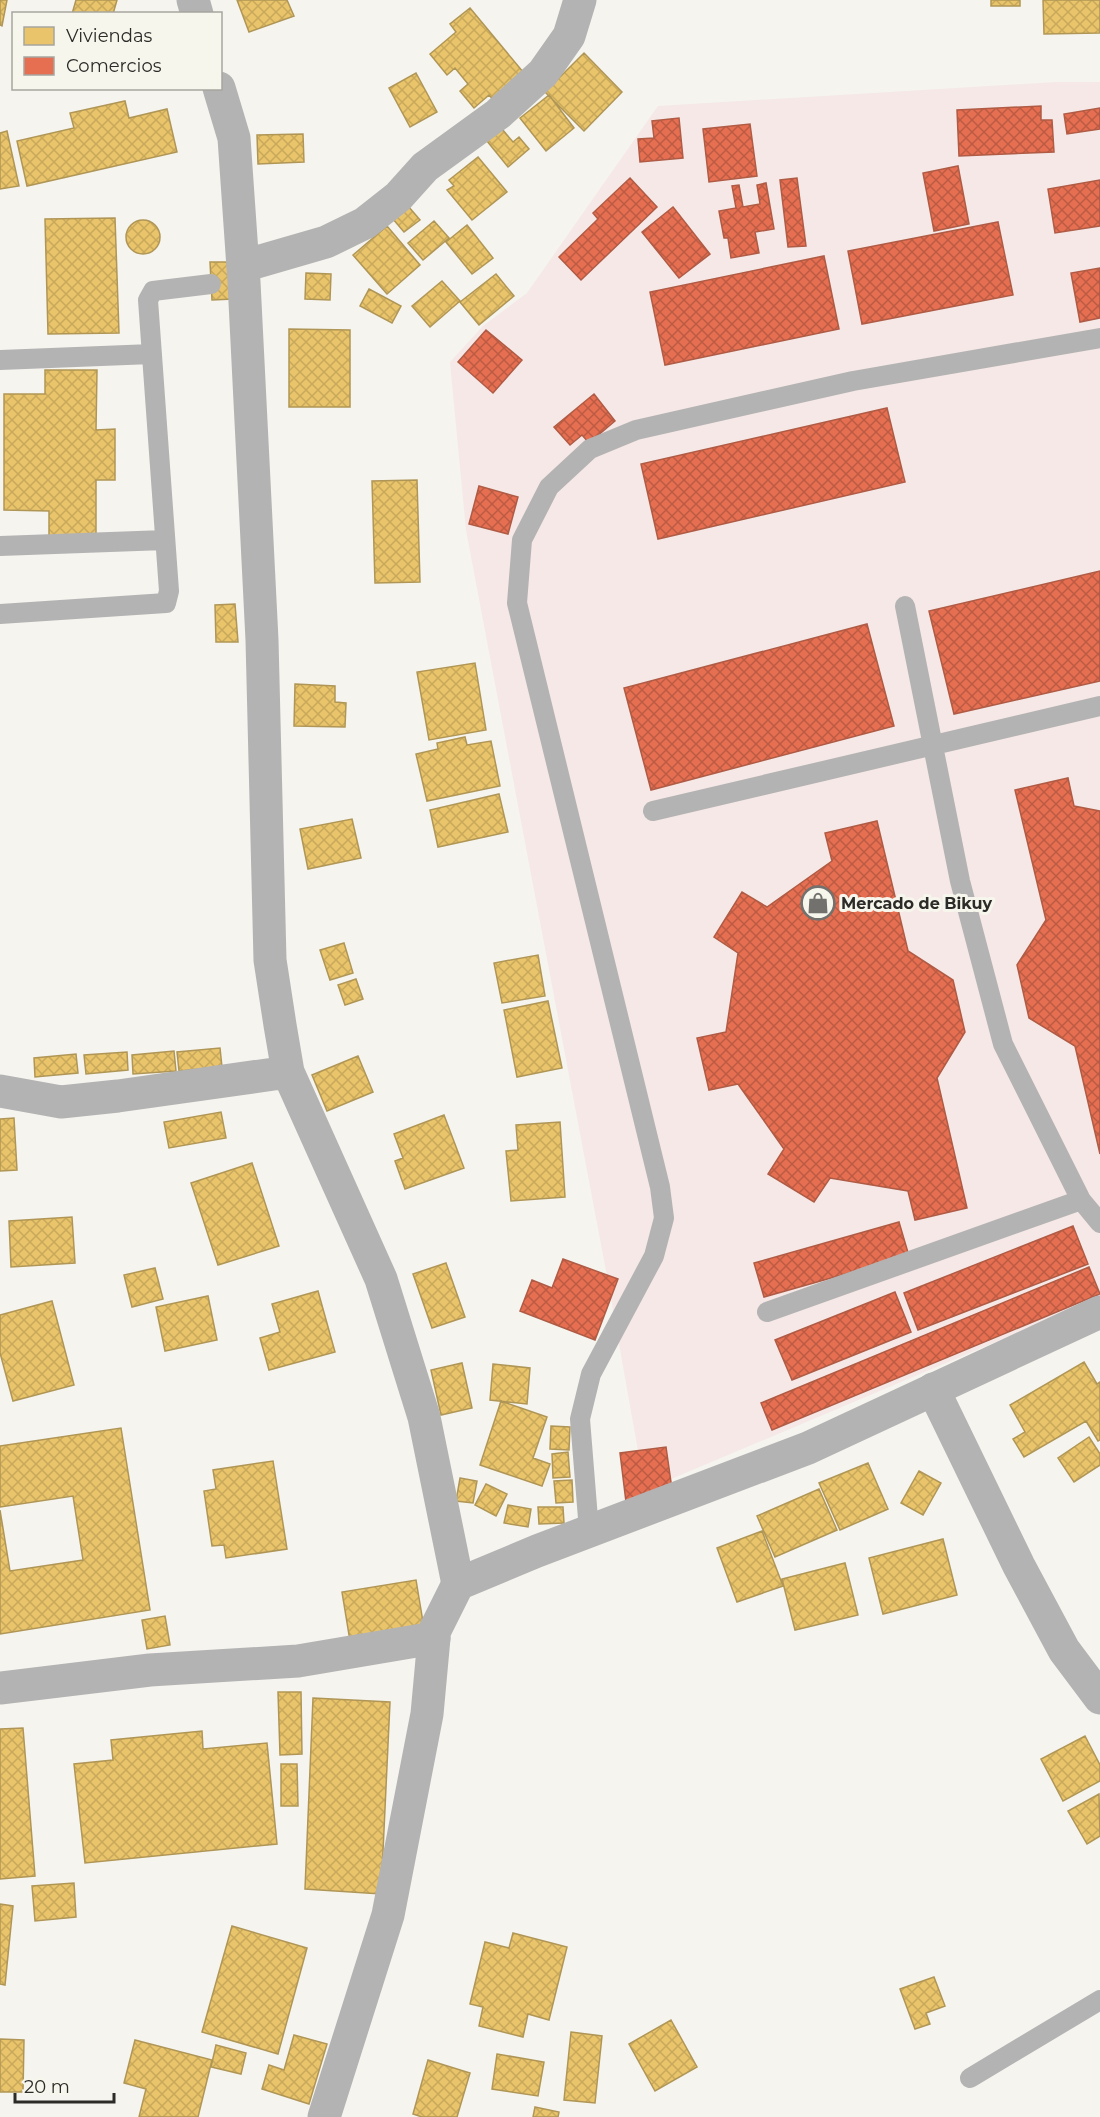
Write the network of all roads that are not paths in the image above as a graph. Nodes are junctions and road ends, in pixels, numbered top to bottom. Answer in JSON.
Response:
{"nodes":[{"id":1,"x":580,"y":0,"type":"edge"},
{"id":2,"x":220,"y":90,"type":"edge"},
{"id":3,"x":240,"y":277,"type":"junction"},
{"id":4,"x":211,"y":284,"type":"dead end"},
{"id":5,"x":1100,"y":338,"type":"edge"},
{"id":6,"x":152,"y":354,"type":"junction"},
{"id":7,"x":0,"y":360,"type":"edge"},
{"id":8,"x":165,"y":540,"type":"junction"},
{"id":9,"x":0,"y":546,"type":"edge"},
{"id":10,"x":905,"y":606,"type":"dead end"},
{"id":11,"x":0,"y":614,"type":"edge"},
{"id":12,"x":1100,"y":706,"type":"edge"},
{"id":13,"x":933,"y":746,"type":"junction"},
{"id":14,"x":653,"y":811,"type":"dead end"},
{"id":15,"x":288,"y":1072,"type":"junction"},
{"id":16,"x":0,"y":1091,"type":"edge"},
{"id":17,"x":1081,"y":1200,"type":"junction"},
{"id":18,"x":1100,"y":1223,"type":"edge"},
{"id":19,"x":766,"y":1312,"type":"dead end"},
{"id":20,"x":1100,"y":1312,"type":"edge"},
{"id":21,"x":933,"y":1389,"type":"junction"},
{"id":22,"x":589,"y":1531,"type":"junction"},
{"id":23,"x":458,"y":1584,"type":"junction"},
{"id":24,"x":434,"y":1638,"type":"junction"},
{"id":25,"x":0,"y":1688,"type":"edge"},
{"id":26,"x":1100,"y":1698,"type":"edge"},
{"id":27,"x":1100,"y":2000,"type":"edge"},
{"id":28,"x":970,"y":2078,"type":"dead end"},
{"id":29,"x":324,"y":2117,"type":"edge"}],
"edges":[{"from":1,"to":3,"type":"street"},
{"from":2,"to":3,"type":"street"},
{"from":3,"to":15,"type":"street"},
{"from":4,"to":6,"type":"lane"},
{"from":5,"to":22,"type":"lane"},
{"from":6,"to":7,"type":"lane"},
{"from":6,"to":8,"type":"lane"},
{"from":8,"to":9,"type":"lane"},
{"from":8,"to":11,"type":"lane"},
{"from":10,"to":13,"type":"lane"},
{"from":12,"to":13,"type":"lane"},
{"from":13,"to":14,"type":"lane"},
{"from":13,"to":17,"type":"lane"},
{"from":15,"to":16,"type":"street"},
{"from":15,"to":23,"type":"street"},
{"from":17,"to":18,"type":"lane"},
{"from":17,"to":19,"type":"lane"},
{"from":20,"to":21,"type":"street"},
{"from":21,"to":22,"type":"street"},
{"from":21,"to":26,"type":"street"},
{"from":22,"to":23,"type":"street"},
{"from":23,"to":24,"type":"street"},
{"from":24,"to":25,"type":"street"},
{"from":24,"to":29,"type":"street"},
{"from":27,"to":28,"type":"lane"}]}
